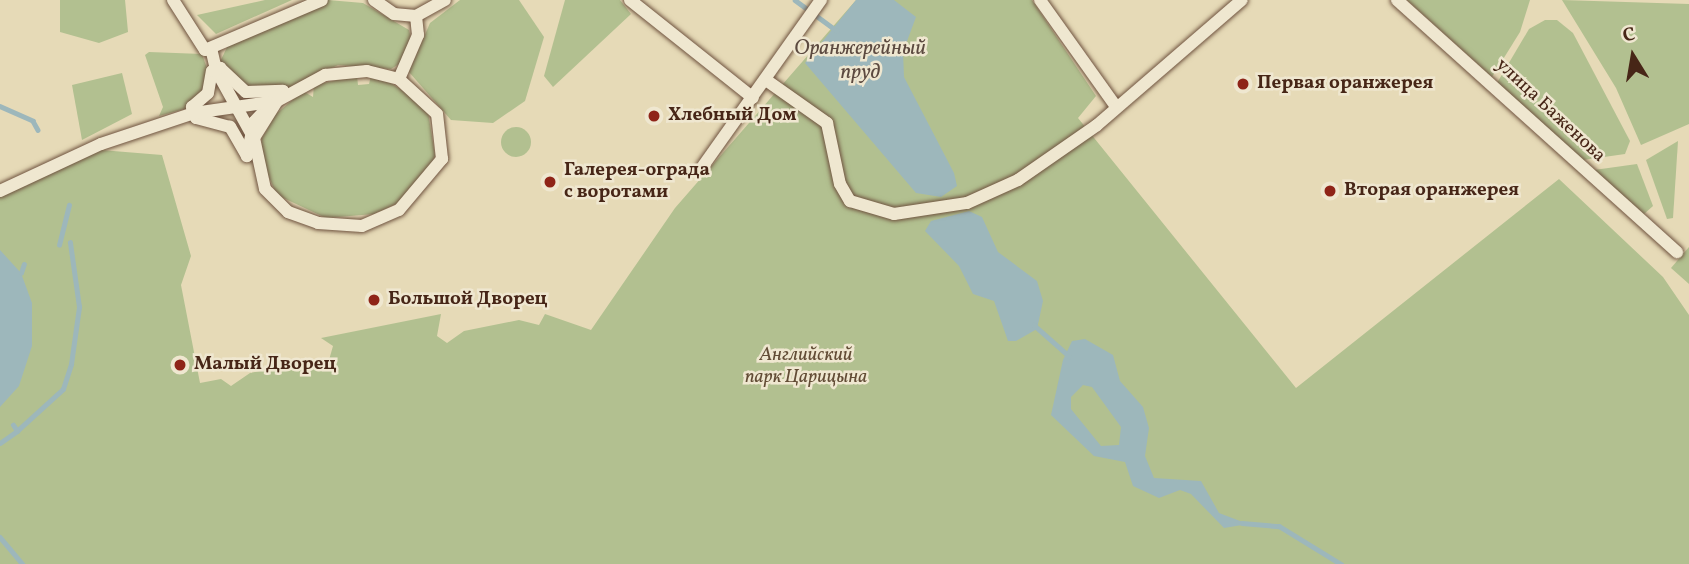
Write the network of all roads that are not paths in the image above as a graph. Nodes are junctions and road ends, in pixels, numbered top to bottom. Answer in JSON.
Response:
{"nodes":[{"id":1,"x":173,"y":0,"type":"edge"},
{"id":2,"x":322,"y":0,"type":"edge"},
{"id":3,"x":374,"y":0,"type":"edge"},
{"id":4,"x":445,"y":0,"type":"edge"},
{"id":5,"x":630,"y":0,"type":"edge"},
{"id":6,"x":821,"y":0,"type":"edge"},
{"id":7,"x":1040,"y":0,"type":"edge"},
{"id":8,"x":1242,"y":0,"type":"edge"},
{"id":9,"x":1397,"y":0,"type":"edge"},
{"id":10,"x":416,"y":16,"type":"junction"},
{"id":11,"x":211,"y":48,"type":"junction"},
{"id":12,"x":216,"y":70,"type":"junction"},
{"id":13,"x":399,"y":79,"type":"junction"},
{"id":14,"x":766,"y":80,"type":"junction"},
{"id":15,"x":752,"y":98,"type":"junction"},
{"id":16,"x":273,"y":102,"type":"junction"},
{"id":17,"x":1115,"y":105,"type":"junction"},
{"id":18,"x":237,"y":107,"type":"junction"},
{"id":19,"x":194,"y":113,"type":"junction"},
{"id":20,"x":252,"y":135,"type":"junction"},
{"id":21,"x":703,"y":166,"type":"dead end"},
{"id":22,"x":0,"y":191,"type":"edge"},
{"id":23,"x":1677,"y":251,"type":"dead end"}],
"edges":[{"from":1,"to":11,"type":"street"},
{"from":2,"to":11,"type":"street"},
{"from":3,"to":10,"type":"street"},
{"from":4,"to":10,"type":"street"},
{"from":5,"to":15,"type":"street"},
{"from":6,"to":14,"type":"street"},
{"from":7,"to":17,"type":"street"},
{"from":8,"to":17,"type":"street"},
{"from":9,"to":23,"type":"street","name":"улица Баженова"},
{"from":10,"to":13,"type":"street"},
{"from":11,"to":12,"type":"street"},
{"from":12,"to":16,"type":"street"},
{"from":12,"to":18,"type":"street"},
{"from":12,"to":19,"type":"street"},
{"from":13,"to":16,"type":"street"},
{"from":13,"to":20,"type":"street"},
{"from":14,"to":15,"type":"street"},
{"from":14,"to":17,"type":"street"},
{"from":15,"to":21,"type":"street"},
{"from":16,"to":18,"type":"street"},
{"from":16,"to":20,"type":"street"},
{"from":18,"to":19,"type":"street"},
{"from":18,"to":20,"type":"street"},
{"from":19,"to":20,"type":"street"},
{"from":19,"to":22,"type":"street"}]}
